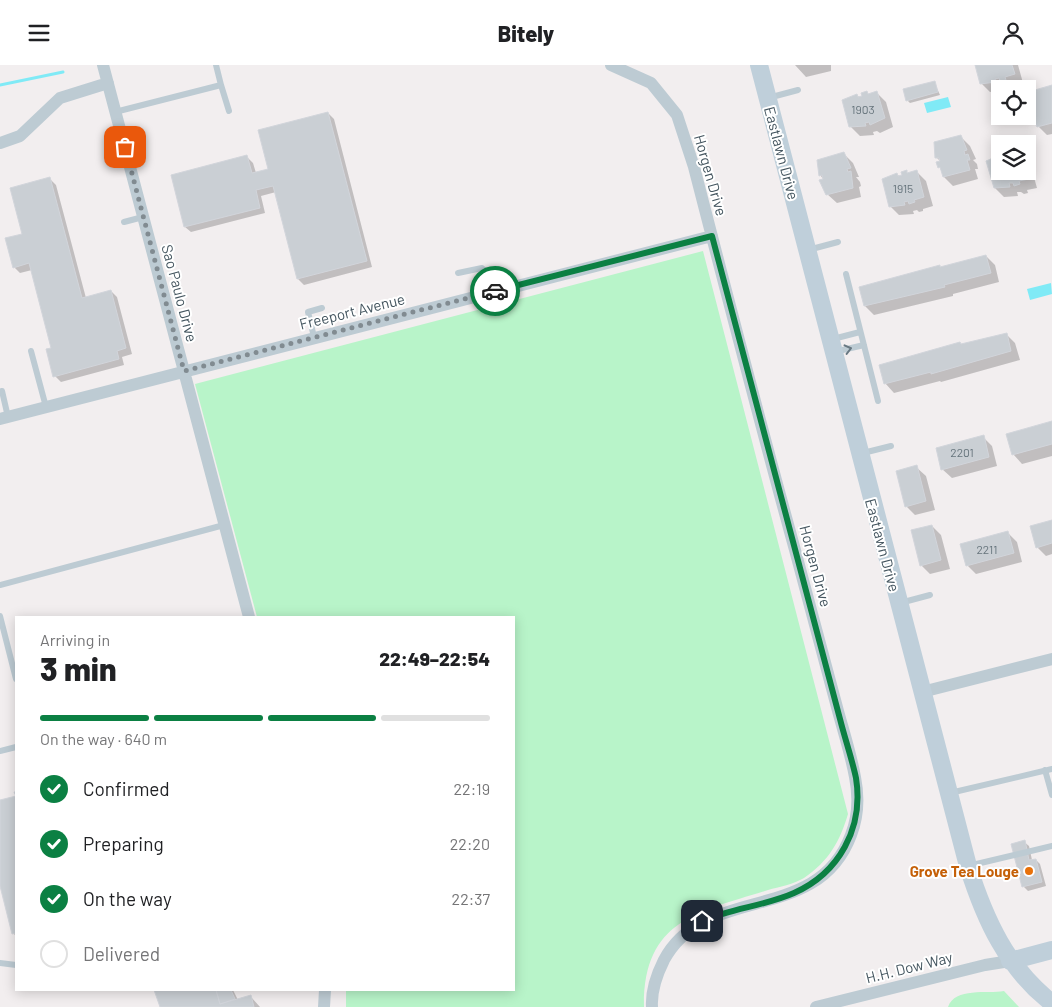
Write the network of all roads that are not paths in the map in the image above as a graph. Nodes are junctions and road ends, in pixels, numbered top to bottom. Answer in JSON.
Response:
{"nodes":[{"id":1,"x":103,"y":65,"type":"edge"},
{"id":2,"x":216,"y":65,"type":"edge"},
{"id":3,"x":611,"y":65,"type":"edge"},
{"id":4,"x":759,"y":65,"type":"edge"},
{"id":5,"x":108,"y":83,"type":"junction"},
{"id":6,"x":221,"y":85,"type":"junction"},
{"id":7,"x":798,"y":90,"type":"dead end"},
{"id":8,"x":768,"y":98,"type":"junction"},
{"id":9,"x":229,"y":111,"type":"dead end"},
{"id":10,"x":115,"y":112,"type":"junction"},
{"id":11,"x":0,"y":143,"type":"edge"},
{"id":12,"x":143,"y":217,"type":"junction"},
{"id":13,"x":124,"y":222,"type":"dead end"},
{"id":14,"x":712,"y":236,"type":"junction"},
{"id":15,"x":838,"y":242,"type":"dead end"},
{"id":16,"x":807,"y":250,"type":"junction"},
{"id":17,"x":458,"y":273,"type":"dead end"},
{"id":18,"x":846,"y":274,"type":"dead end"},
{"id":19,"x":493,"y":292,"type":"junction"},
{"id":20,"x":322,"y":308,"type":"dead end"},
{"id":21,"x":860,"y":332,"type":"junction"},
{"id":22,"x":314,"y":337,"type":"junction"},
{"id":23,"x":864,"y":345,"type":"junction"},
{"id":24,"x":831,"y":346,"type":"junction"},
{"id":25,"x":31,"y":351,"type":"dead end"},
{"id":26,"x":184,"y":371,"type":"junction"},
{"id":27,"x":2,"y":391,"type":"dead end"},
{"id":28,"x":878,"y":401,"type":"dead end"},
{"id":29,"x":46,"y":407,"type":"junction"},
{"id":30,"x":4,"y":418,"type":"edge"},
{"id":31,"x":891,"y":446,"type":"dead end"},
{"id":32,"x":859,"y":454,"type":"junction"},
{"id":33,"x":224,"y":525,"type":"junction"},
{"id":34,"x":0,"y":585,"type":"edge"},
{"id":35,"x":930,"y":595,"type":"dead end"},
{"id":36,"x":898,"y":603,"type":"junction"},
{"id":37,"x":0,"y":616,"type":"edge"},
{"id":38,"x":249,"y":616,"type":"edge"},
{"id":39,"x":1052,"y":659,"type":"edge"},
{"id":40,"x":15,"y":675,"type":"edge"},
{"id":41,"x":922,"y":692,"type":"junction"},
{"id":42,"x":15,"y":747,"type":"edge"},
{"id":43,"x":0,"y":751,"type":"edge"},
{"id":44,"x":1049,"y":770,"type":"edge"},
{"id":45,"x":949,"y":794,"type":"junction"},
{"id":46,"x":1052,"y":795,"type":"edge"},
{"id":47,"x":1052,"y":846,"type":"edge"},
{"id":48,"x":968,"y":866,"type":"junction"},
{"id":49,"x":1052,"y":950,"type":"edge"},
{"id":50,"x":1010,"y":961,"type":"junction"},
{"id":51,"x":0,"y":963,"type":"edge"},
{"id":52,"x":15,"y":965,"type":"edge"},
{"id":53,"x":324,"y":991,"type":"edge"},
{"id":54,"x":1052,"y":1003,"type":"edge"},
{"id":55,"x":324,"y":1007,"type":"edge"},
{"id":56,"x":652,"y":1007,"type":"edge"},
{"id":57,"x":816,"y":1007,"type":"edge"}],
"edges":[{"from":1,"to":5,"type":"street","name":"Sao Paulo Drive"},
{"from":2,"to":6,"type":"lane"},
{"from":3,"to":14,"type":"street","name":"Horgen Drive"},
{"from":4,"to":8,"type":"street","name":"Eastlawn Drive"},
{"from":5,"to":10,"type":"street","name":"Sao Paulo Drive"},
{"from":5,"to":11,"type":"street"},
{"from":6,"to":9,"type":"lane"},
{"from":6,"to":10,"type":"lane"},
{"from":7,"to":8,"type":"lane"},
{"from":8,"to":16,"type":"street","name":"Eastlawn Drive"},
{"from":10,"to":12,"type":"street","name":"Sao Paulo Drive"},
{"from":12,"to":13,"type":"lane"},
{"from":12,"to":26,"type":"street","name":"Sao Paulo Drive"},
{"from":14,"to":19,"type":"street","name":"Freeport Avenue"},
{"from":14,"to":56,"type":"street","name":"Horgen Drive"},
{"from":15,"to":16,"type":"lane"},
{"from":16,"to":24,"type":"street","name":"Eastlawn Drive"},
{"from":17,"to":19,"type":"lane"},
{"from":18,"to":21,"type":"lane"},
{"from":19,"to":22,"type":"street","name":"Freeport Avenue"},
{"from":20,"to":22,"type":"lane"},
{"from":21,"to":23,"type":"lane"},
{"from":21,"to":24,"type":"lane"},
{"from":22,"to":26,"type":"street","name":"Freeport Avenue"},
{"from":24,"to":23,"type":"lane","one_way":true},
{"from":23,"to":28,"type":"lane"},
{"from":24,"to":32,"type":"street","name":"Eastlawn Drive"},
{"from":25,"to":29,"type":"lane"},
{"from":26,"to":29,"type":"street","name":"Freeport Avenue"},
{"from":26,"to":33,"type":"street","name":"Sao Paulo Drive"},
{"from":27,"to":30,"type":"lane"},
{"from":29,"to":30,"type":"street","name":"Freeport Avenue"},
{"from":31,"to":32,"type":"lane"},
{"from":32,"to":36,"type":"street","name":"Eastlawn Drive"},
{"from":33,"to":34,"type":"lane"},
{"from":33,"to":38,"type":"street","name":"Sao Paulo Drive"},
{"from":35,"to":36,"type":"lane"},
{"from":36,"to":41,"type":"street","name":"Eastlawn Drive"},
{"from":37,"to":40,"type":"lane"},
{"from":39,"to":41,"type":"street"},
{"from":41,"to":45,"type":"street","name":"Eastlawn Drive"},
{"from":42,"to":43,"type":"lane"},
{"from":44,"to":45,"type":"lane"},
{"from":44,"to":46,"type":"lane"},
{"from":45,"to":48,"type":"street","name":"Eastlawn Drive"},
{"from":47,"to":48,"type":"lane"},
{"from":48,"to":50,"type":"street","name":"Eastlawn Drive"},
{"from":49,"to":50,"type":"street"},
{"from":50,"to":54,"type":"street","name":"Eastlawn Drive"},
{"from":50,"to":57,"type":"street","name":"H.H. Dow Way"},
{"from":51,"to":52,"type":"lane"},
{"from":53,"to":55,"type":"street"}]}
